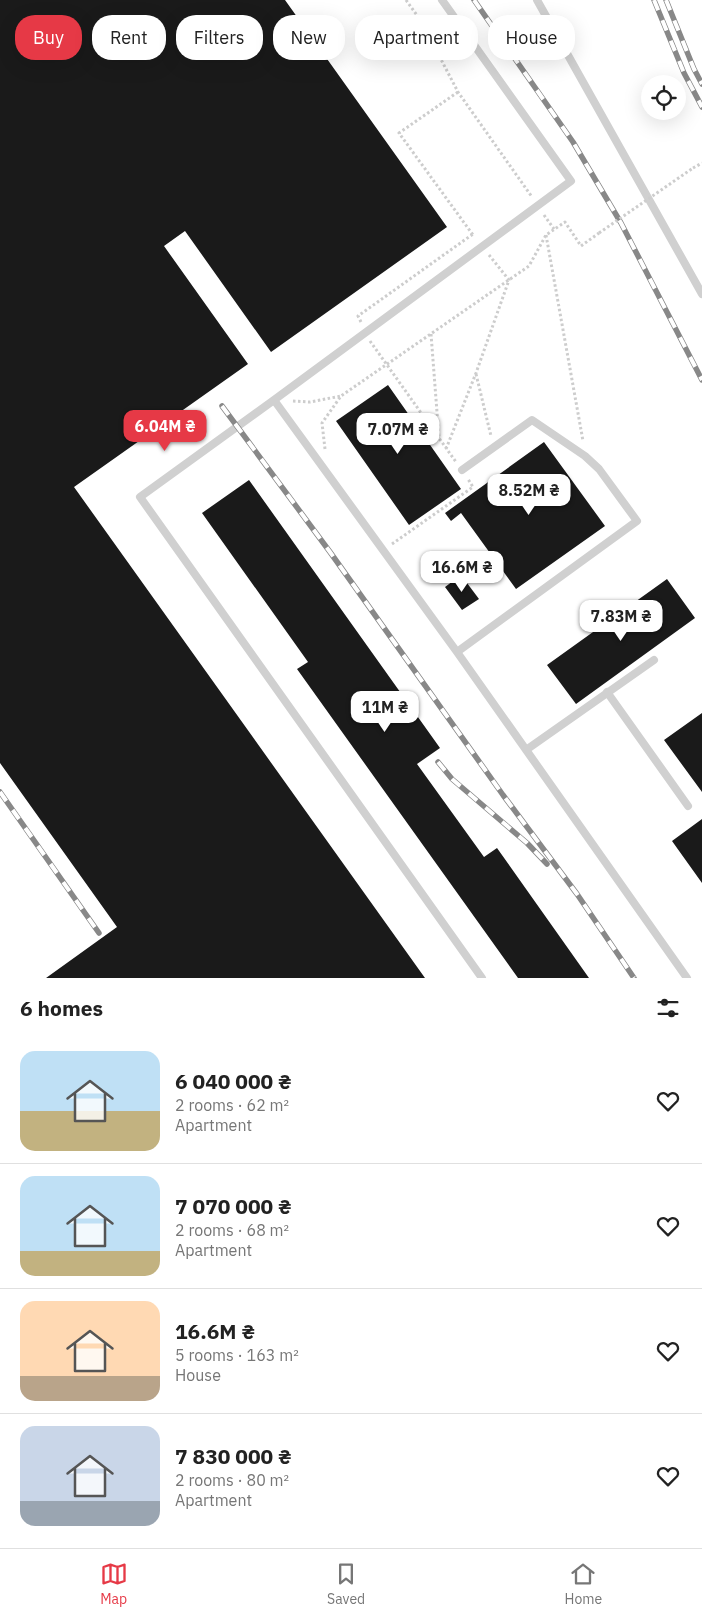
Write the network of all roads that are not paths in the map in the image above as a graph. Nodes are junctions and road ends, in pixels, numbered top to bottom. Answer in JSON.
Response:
{"nodes":[{"id":1,"x":442,"y":0,"type":"edge"},
{"id":2,"x":537,"y":0,"type":"edge"},
{"id":3,"x":702,"y":294,"type":"edge"},
{"id":4,"x":274,"y":400,"type":"junction"},
{"id":5,"x":462,"y":470,"type":"road end"},
{"id":6,"x":457,"y":652,"type":"junction"},
{"id":7,"x":654,"y":660,"type":"dead end"},
{"id":8,"x":607,"y":692,"type":"junction"},
{"id":9,"x":526,"y":750,"type":"junction"},
{"id":10,"x":688,"y":806,"type":"dead end"},
{"id":11,"x":482,"y":978,"type":"edge"},
{"id":12,"x":687,"y":978,"type":"edge"}],
"edges":[{"from":1,"to":4,"type":"lane"},
{"from":2,"to":3,"type":"lane"},
{"from":4,"to":6,"type":"lane"},
{"from":4,"to":11,"type":"lane"},
{"from":5,"to":6,"type":"lane"},
{"from":6,"to":9,"type":"lane"},
{"from":7,"to":8,"type":"lane"},
{"from":8,"to":9,"type":"lane"},
{"from":8,"to":10,"type":"lane"},
{"from":9,"to":12,"type":"lane"}]}
